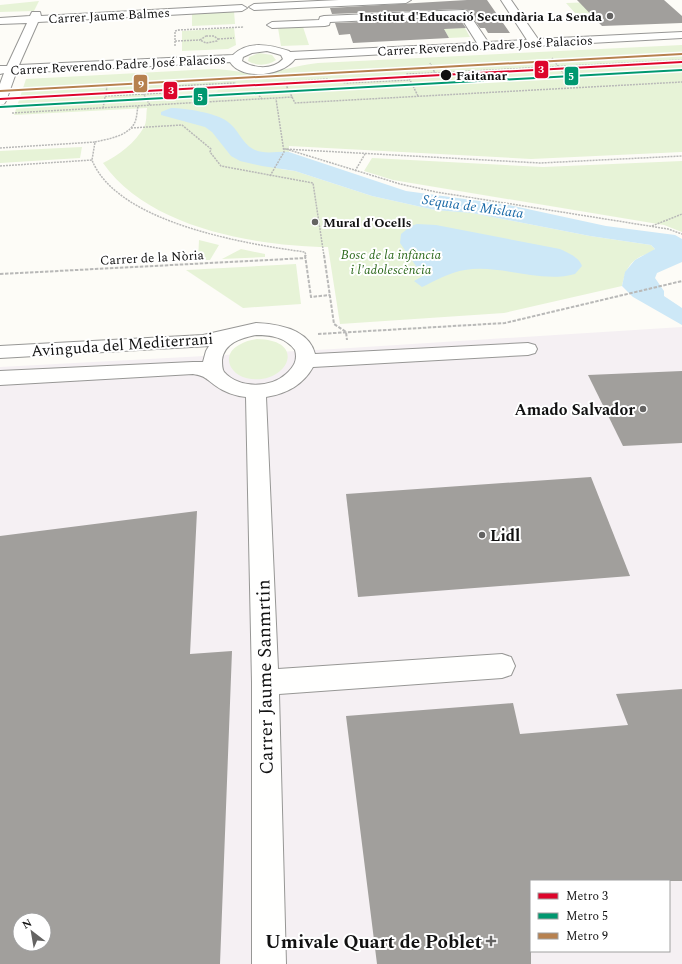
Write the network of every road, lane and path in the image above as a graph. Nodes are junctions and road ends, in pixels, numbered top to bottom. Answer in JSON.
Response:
{"nodes":[{"id":1,"x":299,"y":0,"type":"edge"},
{"id":2,"x":406,"y":0,"type":"edge"},
{"id":3,"x":455,"y":0,"type":"edge"},
{"id":4,"x":506,"y":0,"type":"edge"},
{"id":5,"x":319,"y":4,"type":"junction"},
{"id":6,"x":254,"y":6,"type":"edge"},
{"id":7,"x":187,"y":11,"type":"junction"},
{"id":8,"x":463,"y":13,"type":"junction"},
{"id":9,"x":0,"y":16,"type":"edge"},
{"id":10,"x":35,"y":16,"type":"junction"},
{"id":11,"x":0,"y":21,"type":"edge"},
{"id":12,"x":272,"y":26,"type":"dead end"},
{"id":13,"x":244,"y":27,"type":"dead end"},
{"id":14,"x":178,"y":30,"type":"junction"},
{"id":15,"x":328,"y":30,"type":"junction"},
{"id":16,"x":27,"y":34,"type":"junction"},
{"id":17,"x":14,"y":35,"type":"dead end"},
{"id":18,"x":682,"y":35,"type":"edge"},
{"id":19,"x":259,"y":36,"type":"dead end"},
{"id":20,"x":238,"y":38,"type":"dead end"},
{"id":21,"x":218,"y":39,"type":"junction"},
{"id":22,"x":200,"y":40,"type":"junction"},
{"id":23,"x":175,"y":41,"type":"junction"},
{"id":24,"x":535,"y":43,"type":"junction"},
{"id":25,"x":484,"y":45,"type":"junction"},
{"id":26,"x":175,"y":47,"type":"dead end"},
{"id":27,"x":260,"y":48,"type":"junction"},
{"id":28,"x":337,"y":53,"type":"junction"},
{"id":29,"x":288,"y":56,"type":"junction"},
{"id":30,"x":236,"y":58,"type":"junction"},
{"id":31,"x":552,"y":58,"type":"dead end"},
{"id":32,"x":433,"y":60,"type":"dead end"},
{"id":33,"x":682,"y":60,"type":"edge"},
{"id":34,"x":559,"y":66,"type":"junction"},
{"id":35,"x":6,"y":70,"type":"edge"},
{"id":36,"x":435,"y":73,"type":"junction"},
{"id":37,"x":133,"y":76,"type":"dead end"},
{"id":38,"x":282,"y":77,"type":"dead end"},
{"id":39,"x":410,"y":80,"type":"junction"},
{"id":40,"x":236,"y":82,"type":"dead end"},
{"id":41,"x":285,"y":82,"type":"junction"},
{"id":42,"x":682,"y":82,"type":"edge"},
{"id":43,"x":104,"y":87,"type":"dead end"},
{"id":44,"x":575,"y":88,"type":"junction"},
{"id":45,"x":162,"y":93,"type":"junction"},
{"id":46,"x":144,"y":94,"type":"junction"},
{"id":47,"x":105,"y":96,"type":"junction"},
{"id":48,"x":418,"y":96,"type":"junction"},
{"id":49,"x":293,"y":98,"type":"junction"},
{"id":50,"x":276,"y":99,"type":"junction"},
{"id":51,"x":262,"y":100,"type":"junction"},
{"id":52,"x":0,"y":101,"type":"edge"},
{"id":53,"x":150,"y":105,"type":"junction"},
{"id":54,"x":138,"y":106,"type":"junction"},
{"id":55,"x":103,"y":108,"type":"junction"},
{"id":56,"x":8,"y":113,"type":"dead end"},
{"id":57,"x":131,"y":128,"type":"junction"},
{"id":58,"x":95,"y":142,"type":"junction"},
{"id":59,"x":0,"y":148,"type":"edge"},
{"id":60,"x":284,"y":150,"type":"junction"},
{"id":61,"x":365,"y":154,"type":"junction"},
{"id":62,"x":682,"y":156,"type":"edge"},
{"id":63,"x":92,"y":160,"type":"junction"},
{"id":64,"x":0,"y":166,"type":"edge"},
{"id":65,"x":355,"y":170,"type":"junction"},
{"id":66,"x":270,"y":176,"type":"junction"},
{"id":67,"x":682,"y":214,"type":"edge"},
{"id":68,"x":651,"y":227,"type":"junction"},
{"id":69,"x":682,"y":234,"type":"edge"},
{"id":70,"x":306,"y":258,"type":"junction"},
{"id":71,"x":0,"y":274,"type":"edge"},
{"id":72,"x":682,"y":281,"type":"edge"},
{"id":73,"x":330,"y":295,"type":"junction"},
{"id":74,"x":242,"y":332,"type":"junction"},
{"id":75,"x":358,"y":332,"type":"dead end"},
{"id":76,"x":528,"y":349,"type":"dead end"},
{"id":77,"x":0,"y":352,"type":"edge"},
{"id":78,"x":350,"y":358,"type":"junction"},
{"id":79,"x":305,"y":361,"type":"junction"},
{"id":80,"x":215,"y":374,"type":"junction"},
{"id":81,"x":0,"y":378,"type":"edge"},
{"id":82,"x":256,"y":391,"type":"junction"},
{"id":83,"x":502,"y":666,"type":"dead end"},
{"id":84,"x":265,"y":682,"type":"junction"},
{"id":85,"x":269,"y":964,"type":"edge"}],
"edges":[{"from":1,"to":6,"type":"street"},
{"from":2,"to":5,"type":"street"},
{"from":3,"to":8,"type":"street"},
{"from":4,"to":24,"type":"street"},
{"from":5,"to":6,"type":"street"},
{"from":5,"to":15,"type":"street"},
{"from":7,"to":10,"type":"street","name":"Carrer Jaume Balmes"},
{"from":7,"to":10,"type":"street","name":"Carrer Jaume Balmes"},
{"from":7,"to":14,"type":"path"},
{"from":8,"to":15,"type":"street"},
{"from":8,"to":25,"type":"street"},
{"from":9,"to":10,"type":"street","name":"Carrer Jaume Balmes"},
{"from":10,"to":11,"type":"street","name":"Carrer Jaume Balmes"},
{"from":10,"to":16,"type":"street"},
{"from":12,"to":15,"type":"street"},
{"from":13,"to":14,"type":"path"},
{"from":14,"to":23,"type":"path"},
{"from":15,"to":28,"type":"street"},
{"from":16,"to":17,"type":"street"},
{"from":16,"to":35,"type":"street"},
{"from":18,"to":24,"type":"street","name":"Carrer Reverendo Padre José Palacios"},
{"from":19,"to":27,"type":"street"},
{"from":20,"to":21,"type":"path"},
{"from":21,"to":22,"type":"path"},
{"from":21,"to":22,"type":"path"},
{"from":22,"to":23,"type":"path"},
{"from":23,"to":26,"type":"path"},
{"from":24,"to":25,"type":"street","name":"Carrer Reverendo Padre José Palacios"},
{"from":25,"to":28,"type":"street","name":"Carrer Reverendo Padre José Palacios"},
{"from":27,"to":29,"type":"street"},
{"from":27,"to":30,"type":"street"},
{"from":28,"to":29,"type":"street","name":"Carrer Reverendo Padre José Palacios"},
{"from":29,"to":30,"type":"street"},
{"from":30,"to":35,"type":"street","name":"Carrer Reverendo Padre José Palacios"},
{"from":31,"to":34,"type":"path"},
{"from":32,"to":36,"type":"path"},
{"from":33,"to":34,"type":"path"},
{"from":34,"to":36,"type":"path"},
{"from":34,"to":44,"type":"path"},
{"from":35,"to":52,"type":"street"},
{"from":36,"to":39,"type":"path"},
{"from":37,"to":46,"type":"path"},
{"from":38,"to":41,"type":"path"},
{"from":39,"to":41,"type":"path"},
{"from":39,"to":48,"type":"path"},
{"from":40,"to":45,"type":"path"},
{"from":41,"to":49,"type":"path"},
{"from":42,"to":44,"type":"path"},
{"from":43,"to":47,"type":"path"},
{"from":44,"to":48,"type":"path"},
{"from":45,"to":46,"type":"path"},
{"from":45,"to":51,"type":"path"},
{"from":46,"to":47,"type":"path"},
{"from":46,"to":53,"type":"path"},
{"from":47,"to":55,"type":"path"},
{"from":48,"to":49,"type":"path"},
{"from":49,"to":50,"type":"path"},
{"from":50,"to":51,"type":"path"},
{"from":50,"to":60,"type":"path"},
{"from":51,"to":53,"type":"path"},
{"from":53,"to":54,"type":"path"},
{"from":54,"to":55,"type":"path"},
{"from":54,"to":57,"type":"path"},
{"from":55,"to":56,"type":"path"},
{"from":57,"to":58,"type":"path"},
{"from":57,"to":66,"type":"path"},
{"from":58,"to":59,"type":"path"},
{"from":58,"to":63,"type":"path"},
{"from":60,"to":61,"type":"path"},
{"from":60,"to":65,"type":"path"},
{"from":60,"to":66,"type":"path"},
{"from":61,"to":62,"type":"path"},
{"from":61,"to":65,"type":"path"},
{"from":63,"to":64,"type":"path"},
{"from":63,"to":70,"type":"path"},
{"from":65,"to":68,"type":"path"},
{"from":66,"to":73,"type":"path"},
{"from":67,"to":68,"type":"path"},
{"from":68,"to":69,"type":"path"},
{"from":70,"to":71,"type":"path","name":"Carrer de la Nòria"},
{"from":70,"to":73,"type":"path"},
{"from":72,"to":75,"type":"path"},
{"from":73,"to":78,"type":"path"},
{"from":74,"to":77,"type":"street","name":"Avinguda del Mediterrani"},
{"from":74,"to":79,"type":"street"},
{"from":74,"to":80,"type":"street"},
{"from":76,"to":78,"type":"street"},
{"from":78,"to":79,"type":"street"},
{"from":79,"to":82,"type":"street"},
{"from":80,"to":81,"type":"street","name":"Avinguda del Mediterrani"},
{"from":80,"to":82,"type":"street"},
{"from":82,"to":84,"type":"street","name":"Carrer Jaume Sanmrtin"},
{"from":83,"to":84,"type":"street"},
{"from":84,"to":85,"type":"street","name":"Carrer Jaume Sanmrtin"}]}
